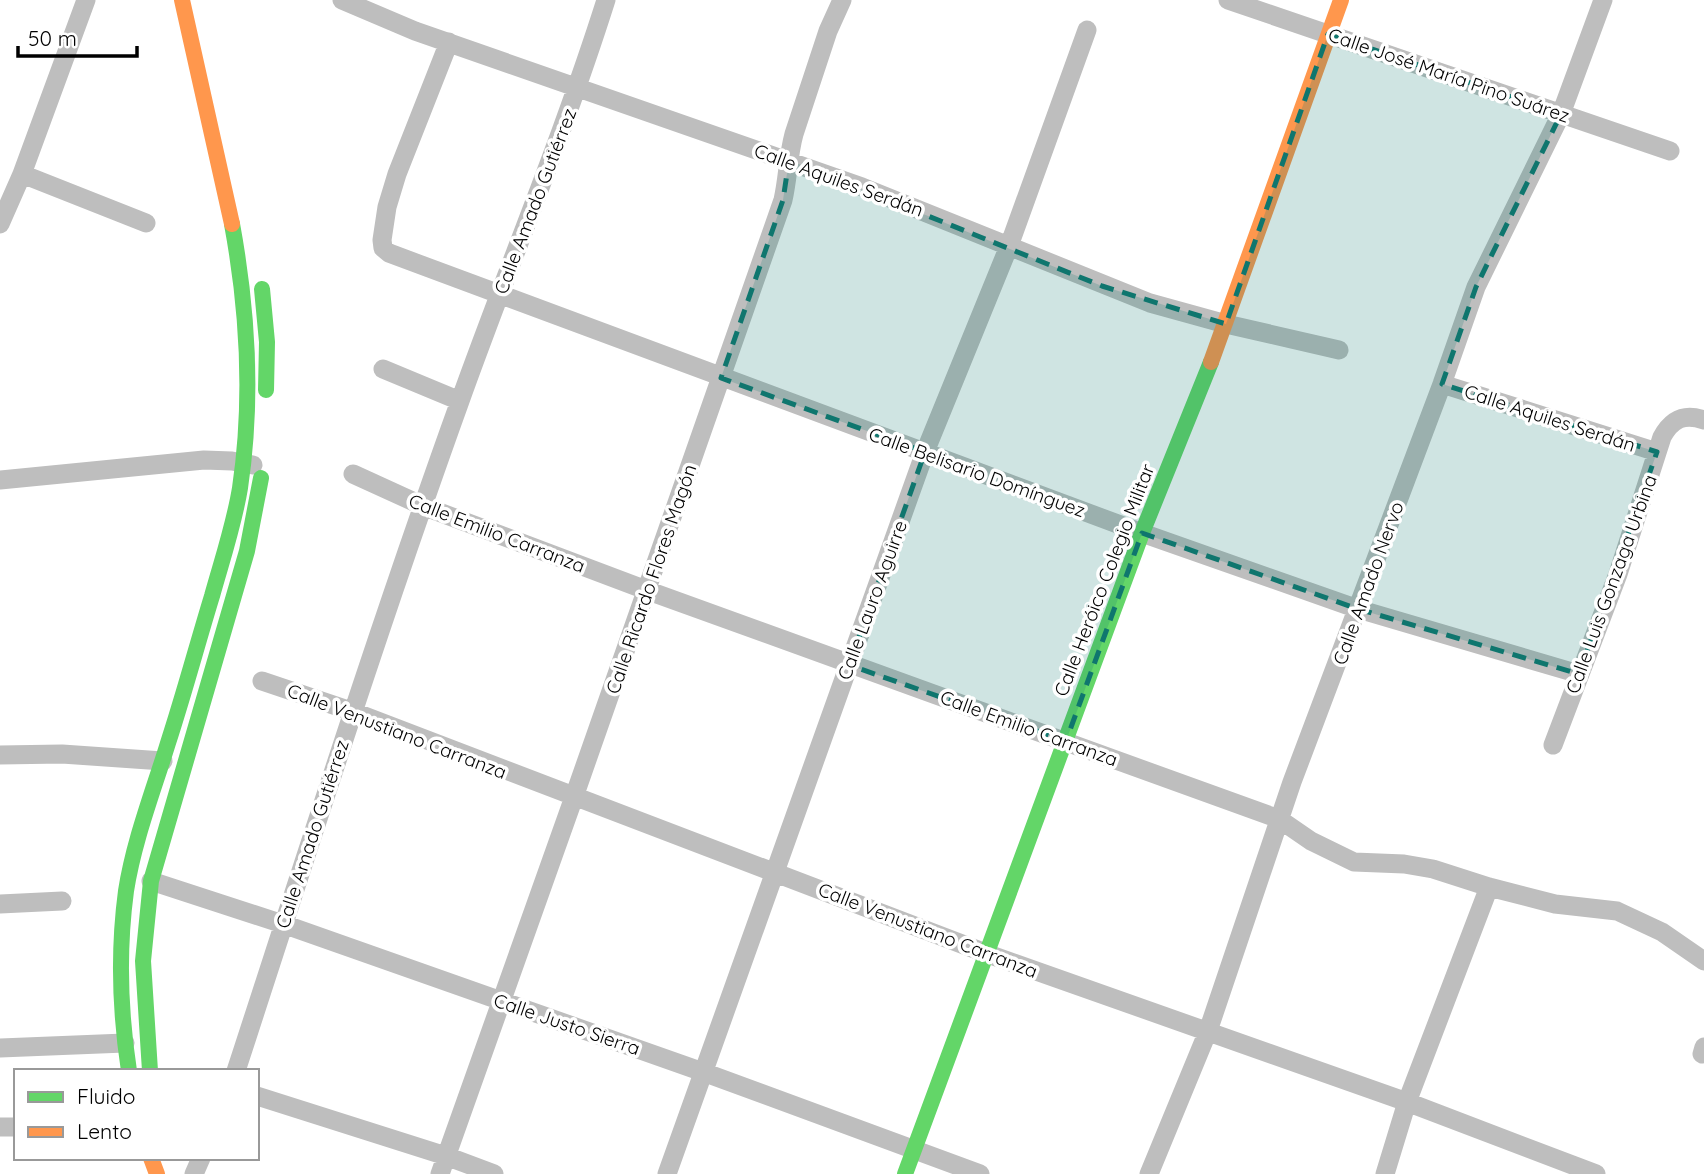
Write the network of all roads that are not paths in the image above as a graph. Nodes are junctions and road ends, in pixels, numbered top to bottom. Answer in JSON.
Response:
{"nodes":[{"id":1,"x":86,"y":0,"type":"edge"},
{"id":2,"x":182,"y":0,"type":"edge"},
{"id":3,"x":343,"y":0,"type":"edge"},
{"id":4,"x":606,"y":0,"type":"edge"},
{"id":5,"x":842,"y":0,"type":"edge"},
{"id":6,"x":1228,"y":0,"type":"edge"},
{"id":7,"x":1341,"y":0,"type":"edge"},
{"id":8,"x":1603,"y":0,"type":"edge"},
{"id":9,"x":1087,"y":30,"type":"dead end"},
{"id":10,"x":1328,"y":34,"type":"junction"},
{"id":11,"x":449,"y":42,"type":"junction"},
{"id":12,"x":578,"y":87,"type":"junction"},
{"id":13,"x":1560,"y":114,"type":"junction"},
{"id":14,"x":1670,"y":151,"type":"dead end"},
{"id":15,"x":789,"y":160,"type":"junction"},
{"id":16,"x":22,"y":174,"type":"junction"},
{"id":17,"x":146,"y":223,"type":"dead end"},
{"id":18,"x":0,"y":224,"type":"edge"},
{"id":19,"x":1009,"y":246,"type":"junction"},
{"id":20,"x":260,"y":275,"type":"dead end"},
{"id":21,"x":499,"y":296,"type":"junction"},
{"id":22,"x":1226,"y":324,"type":"junction"},
{"id":23,"x":1339,"y":350,"type":"dead end"},
{"id":24,"x":383,"y":369,"type":"dead end"},
{"id":25,"x":722,"y":378,"type":"junction"},
{"id":26,"x":1443,"y":384,"type":"junction"},
{"id":27,"x":460,"y":401,"type":"junction"},
{"id":28,"x":266,"y":406,"type":"dead end"},
{"id":29,"x":1704,"y":420,"type":"edge"},
{"id":30,"x":925,"y":452,"type":"junction"},
{"id":31,"x":1657,"y":452,"type":"junction"},
{"id":32,"x":256,"y":462,"type":"junction"},
{"id":33,"x":353,"y":474,"type":"dead end"},
{"id":34,"x":0,"y":480,"type":"edge"},
{"id":35,"x":423,"y":506,"type":"junction"},
{"id":36,"x":1142,"y":533,"type":"junction"},
{"id":37,"x":646,"y":590,"type":"junction"},
{"id":38,"x":1358,"y":609,"type":"junction"},
{"id":39,"x":849,"y":664,"type":"junction"},
{"id":40,"x":1579,"y":674,"type":"junction"},
{"id":41,"x":262,"y":681,"type":"dead end"},
{"id":42,"x":351,"y":711,"type":"junction"},
{"id":43,"x":1066,"y":741,"type":"junction"},
{"id":44,"x":1553,"y":745,"type":"dead end"},
{"id":45,"x":0,"y":755,"type":"edge"},
{"id":46,"x":163,"y":761,"type":"junction"},
{"id":47,"x":574,"y":797,"type":"junction"},
{"id":48,"x":1279,"y":819,"type":"junction"},
{"id":49,"x":775,"y":871,"type":"junction"},
{"id":50,"x":151,"y":881,"type":"junction"},
{"id":51,"x":1489,"y":887,"type":"junction"},
{"id":52,"x":62,"y":901,"type":"dead end"},
{"id":53,"x":0,"y":904,"type":"edge"},
{"id":54,"x":283,"y":924,"type":"junction"},
{"id":55,"x":988,"y":954,"type":"junction"},
{"id":56,"x":1704,"y":961,"type":"edge"},
{"id":57,"x":502,"y":1001,"type":"junction"},
{"id":58,"x":1208,"y":1031,"type":"junction"},
{"id":59,"x":125,"y":1043,"type":"junction"},
{"id":60,"x":0,"y":1048,"type":"edge"},
{"id":61,"x":129,"y":1069,"type":"edge"},
{"id":62,"x":150,"y":1069,"type":"edge"},
{"id":63,"x":237,"y":1069,"type":"edge"},
{"id":64,"x":703,"y":1072,"type":"junction"},
{"id":65,"x":259,"y":1097,"type":"edge"},
{"id":66,"x":1407,"y":1102,"type":"junction"},
{"id":67,"x":914,"y":1151,"type":"junction"},
{"id":68,"x":443,"y":1165,"type":"edge"},
{"id":69,"x":494,"y":1174,"type":"edge"},
{"id":70,"x":667,"y":1174,"type":"edge"},
{"id":71,"x":905,"y":1174,"type":"edge"},
{"id":72,"x":981,"y":1174,"type":"edge"},
{"id":73,"x":1149,"y":1174,"type":"edge"},
{"id":74,"x":1385,"y":1174,"type":"edge"},
{"id":75,"x":1596,"y":1174,"type":"edge"}],
"edges":[{"from":1,"to":16,"type":"street"},
{"from":2,"to":32,"type":"main road"},
{"from":3,"to":11,"type":"street","name":"Calle Aquiles Serdán"},
{"from":4,"to":12,"type":"street","name":"Calle Amado Gutiérrez"},
{"from":5,"to":15,"type":"street","name":"Calle Ricardo Flores Magón"},
{"from":6,"to":10,"type":"street","name":"Calle José María Pino Suárez"},
{"from":7,"to":10,"type":"main road","name":"Calle Heróico Colegio Militar"},
{"from":8,"to":13,"type":"street","name":"Calle Amado Nervo"},
{"from":9,"to":19,"type":"street","name":"Calle Lauro Aguirre"},
{"from":10,"to":13,"type":"street","name":"Calle José María Pino Suárez"},
{"from":10,"to":22,"type":"main road","name":"Calle Heróico Colegio Militar"},
{"from":11,"to":12,"type":"street","name":"Calle Aquiles Serdán"},
{"from":11,"to":21,"type":"street","name":"Calle Belisario Domínguez"},
{"from":12,"to":15,"type":"street","name":"Calle Aquiles Serdán"},
{"from":12,"to":21,"type":"street","name":"Calle Amado Gutiérrez"},
{"from":13,"to":14,"type":"street","name":"Calle José María Pino Suárez"},
{"from":13,"to":26,"type":"street","name":"Calle Amado Nervo"},
{"from":15,"to":19,"type":"street","name":"Calle Aquiles Serdán"},
{"from":15,"to":25,"type":"street","name":"Calle Ricardo Flores Magón"},
{"from":16,"to":17,"type":"street"},
{"from":16,"to":18,"type":"street"},
{"from":19,"to":22,"type":"street","name":"Calle Aquiles Serdán"},
{"from":19,"to":30,"type":"street","name":"Calle Lauro Aguirre"},
{"from":20,"to":28,"type":"main road"},
{"from":21,"to":25,"type":"street","name":"Calle Belisario Domínguez"},
{"from":21,"to":27,"type":"street","name":"Calle Amado Gutiérrez"},
{"from":22,"to":23,"type":"street","name":"Calle Aquiles Serdán"},
{"from":22,"to":36,"type":"main road","name":"Calle Heróico Colegio Militar"},
{"from":24,"to":27,"type":"street"},
{"from":25,"to":30,"type":"street","name":"Calle Belisario Domínguez"},
{"from":25,"to":37,"type":"street","name":"Calle Ricardo Flores Magón"},
{"from":26,"to":31,"type":"street","name":"Calle Aquiles Serdán"},
{"from":26,"to":38,"type":"street","name":"Calle Amado Nervo"},
{"from":27,"to":35,"type":"street","name":"Calle Amado Gutiérrez"},
{"from":29,"to":31,"type":"street","name":"Calle Luis Gonzaga Urbina"},
{"from":30,"to":36,"type":"street","name":"Calle Belisario Domínguez"},
{"from":30,"to":39,"type":"street","name":"Calle Lauro Aguirre"},
{"from":31,"to":40,"type":"street","name":"Calle Luis Gonzaga Urbina"},
{"from":32,"to":34,"type":"street"},
{"from":32,"to":46,"type":"main road"},
{"from":32,"to":50,"type":"main road"},
{"from":33,"to":35,"type":"street","name":"Calle Emilio Carranza"},
{"from":35,"to":37,"type":"street","name":"Calle Emilio Carranza"},
{"from":35,"to":42,"type":"street","name":"Calle Amado Gutiérrez"},
{"from":36,"to":38,"type":"street","name":"Calle Belisario Domínguez"},
{"from":36,"to":43,"type":"main road","name":"Calle Heróico Colegio Militar"},
{"from":37,"to":39,"type":"street","name":"Calle Emilio Carranza"},
{"from":37,"to":47,"type":"street","name":"Calle Ricardo Flores Magón"},
{"from":38,"to":40,"type":"street","name":"Calle Belisario Domínguez"},
{"from":38,"to":48,"type":"street","name":"Calle Amado Nervo"},
{"from":39,"to":43,"type":"street","name":"Calle Emilio Carranza"},
{"from":39,"to":49,"type":"street","name":"Calle Lauro Aguirre"},
{"from":40,"to":44,"type":"street","name":"Calle Luis Gonzaga Urbina"},
{"from":41,"to":42,"type":"street","name":"Calle Venustiano Carranza"},
{"from":42,"to":47,"type":"street","name":"Calle Venustiano Carranza"},
{"from":42,"to":54,"type":"street","name":"Calle Amado Gutiérrez"},
{"from":43,"to":48,"type":"street","name":"Calle Emilio Carranza"},
{"from":43,"to":55,"type":"main road","name":"Calle Heróico Colegio Militar"},
{"from":45,"to":46,"type":"street"},
{"from":46,"to":59,"type":"main road"},
{"from":47,"to":49,"type":"street","name":"Calle Venustiano Carranza"},
{"from":47,"to":57,"type":"street","name":"Calle Ricardo Flores Magón"},
{"from":48,"to":51,"type":"street","name":"Calle Emilio Carranza"},
{"from":48,"to":58,"type":"street","name":"Calle Amado Nervo"},
{"from":49,"to":55,"type":"street","name":"Calle Venustiano Carranza"},
{"from":49,"to":64,"type":"street","name":"Calle Lauro Aguirre"},
{"from":50,"to":54,"type":"street","name":"Calle Justo Sierra"},
{"from":50,"to":62,"type":"main road"},
{"from":51,"to":56,"type":"street","name":"Calle Emilio Carranza"},
{"from":51,"to":66,"type":"street"},
{"from":52,"to":53,"type":"street"},
{"from":54,"to":57,"type":"street","name":"Calle Justo Sierra"},
{"from":54,"to":63,"type":"street","name":"Calle Amado Gutiérrez"},
{"from":55,"to":58,"type":"street","name":"Calle Venustiano Carranza"},
{"from":55,"to":67,"type":"main road","name":"Calle Heróico Colegio Militar"},
{"from":57,"to":64,"type":"street","name":"Calle Justo Sierra"},
{"from":57,"to":68,"type":"street","name":"Calle Ricardo Flores Magón"},
{"from":58,"to":66,"type":"street","name":"Calle Venustiano Carranza"},
{"from":58,"to":73,"type":"street","name":"Calle Amado Nervo"},
{"from":59,"to":60,"type":"street"},
{"from":59,"to":61,"type":"main road"},
{"from":64,"to":67,"type":"street","name":"Calle Justo Sierra"},
{"from":64,"to":70,"type":"street","name":"Calle Lauro Aguirre"},
{"from":65,"to":68,"type":"street"},
{"from":66,"to":74,"type":"street"},
{"from":66,"to":75,"type":"street","name":"Calle Venustiano Carranza"},
{"from":67,"to":71,"type":"main road","name":"Calle Heróico Colegio Militar"},
{"from":67,"to":72,"type":"street","name":"Calle Justo Sierra"},
{"from":68,"to":69,"type":"street"}]}
